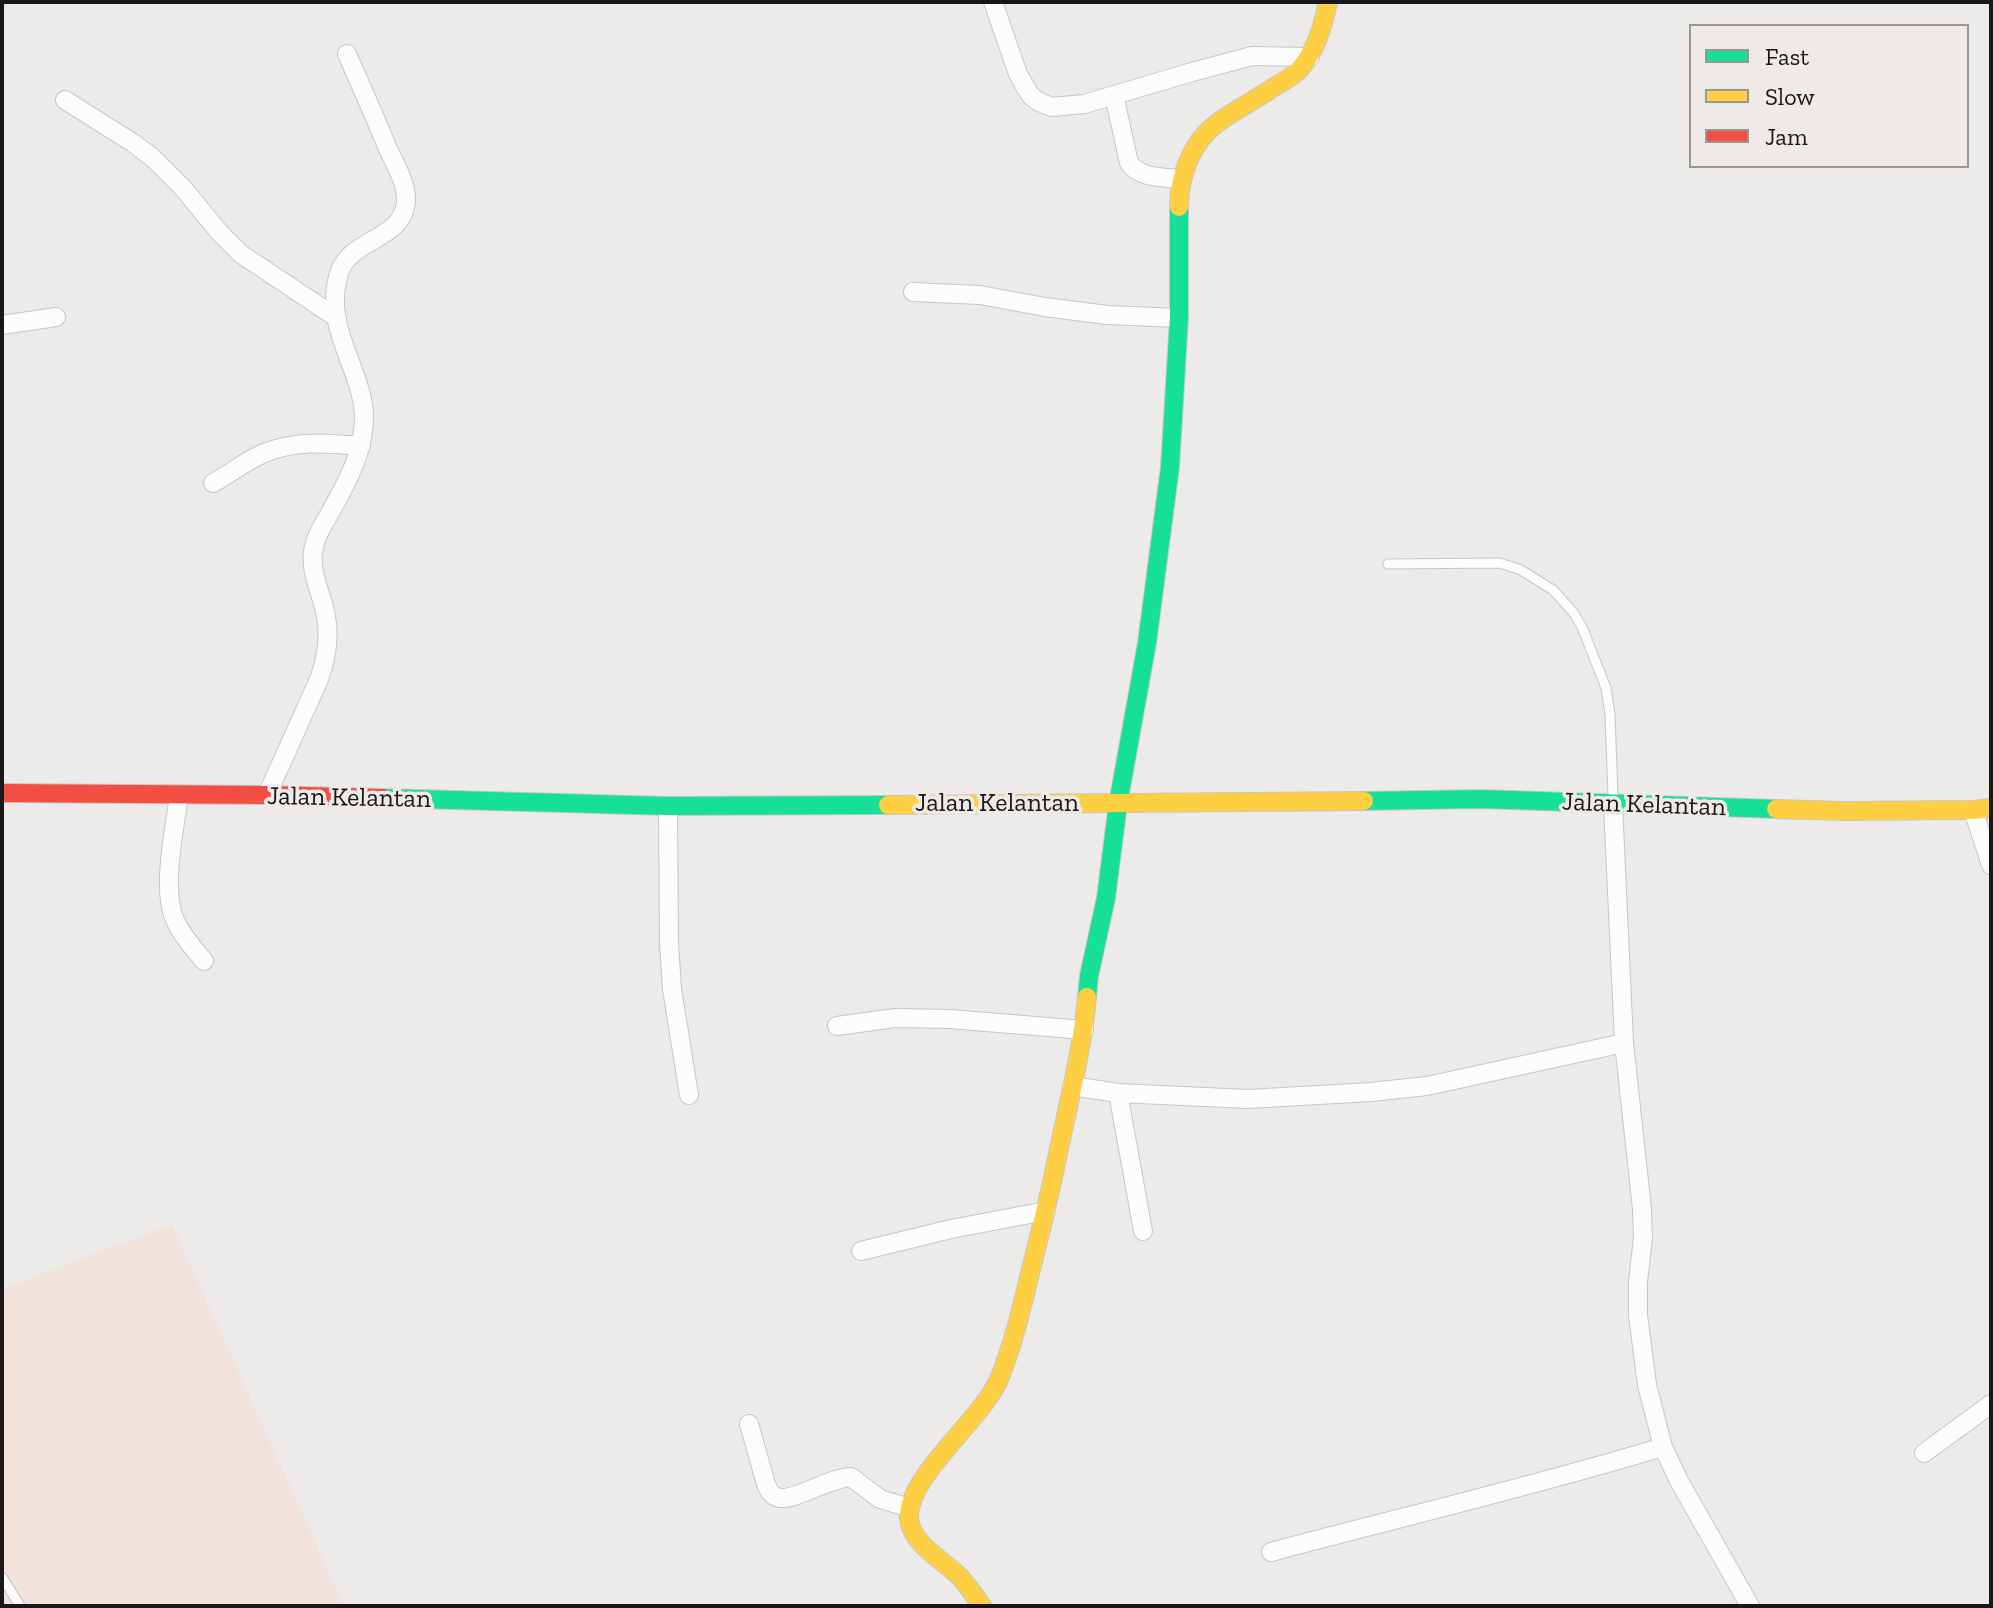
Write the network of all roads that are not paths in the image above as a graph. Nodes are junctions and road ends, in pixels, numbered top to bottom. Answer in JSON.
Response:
{"nodes":[{"id":1,"x":993,"y":2,"type":"edge"},
{"id":2,"x":1328,"y":2,"type":"edge"},
{"id":3,"x":347,"y":54,"type":"dead end"},
{"id":4,"x":1310,"y":57,"type":"junction"},
{"id":5,"x":1114,"y":95,"type":"junction"},
{"id":6,"x":65,"y":100,"type":"dead end"},
{"id":7,"x":1182,"y":179,"type":"junction"},
{"id":8,"x":913,"y":292,"type":"dead end"},
{"id":9,"x":56,"y":317,"type":"dead end"},
{"id":10,"x":337,"y":318,"type":"junction"},
{"id":11,"x":1179,"y":318,"type":"junction"},
{"id":12,"x":2,"y":325,"type":"edge"},
{"id":13,"x":361,"y":446,"type":"junction"},
{"id":14,"x":213,"y":483,"type":"dead end"},
{"id":15,"x":1388,"y":564,"type":"dead end"},
{"id":16,"x":2,"y":793,"type":"edge"},
{"id":17,"x":179,"y":795,"type":"junction"},
{"id":18,"x":267,"y":795,"type":"junction"},
{"id":19,"x":1118,"y":804,"type":"junction"},
{"id":20,"x":1613,"y":804,"type":"junction"},
{"id":21,"x":668,"y":806,"type":"junction"},
{"id":22,"x":1982,"y":809,"type":"edge"},
{"id":23,"x":1991,"y":865,"type":"edge"},
{"id":24,"x":204,"y":961,"type":"dead end"},
{"id":25,"x":837,"y":1026,"type":"dead end"},
{"id":26,"x":1084,"y":1030,"type":"junction"},
{"id":27,"x":1624,"y":1043,"type":"junction"},
{"id":28,"x":1072,"y":1086,"type":"junction"},
{"id":29,"x":1118,"y":1093,"type":"junction"},
{"id":30,"x":689,"y":1095,"type":"dead end"},
{"id":31,"x":1046,"y":1211,"type":"junction"},
{"id":32,"x":1143,"y":1231,"type":"dead end"},
{"id":33,"x":861,"y":1251,"type":"dead end"},
{"id":34,"x":1991,"y":1404,"type":"edge"},
{"id":35,"x":749,"y":1424,"type":"dead end"},
{"id":36,"x":1663,"y":1447,"type":"junction"},
{"id":37,"x":1924,"y":1453,"type":"dead end"},
{"id":38,"x":910,"y":1508,"type":"junction"},
{"id":39,"x":1271,"y":1552,"type":"dead end"},
{"id":40,"x":2,"y":1577,"type":"edge"},
{"id":41,"x":20,"y":1606,"type":"edge"},
{"id":42,"x":982,"y":1606,"type":"edge"},
{"id":43,"x":1750,"y":1606,"type":"edge"}],
"edges":[{"from":1,"to":5,"type":"street"},
{"from":2,"to":4,"type":"main road"},
{"from":3,"to":10,"type":"street"},
{"from":4,"to":5,"type":"street"},
{"from":4,"to":7,"type":"main road"},
{"from":5,"to":7,"type":"street"},
{"from":6,"to":10,"type":"street"},
{"from":7,"to":11,"type":"main road"},
{"from":8,"to":11,"type":"street"},
{"from":9,"to":12,"type":"street"},
{"from":10,"to":13,"type":"street"},
{"from":11,"to":19,"type":"main road"},
{"from":13,"to":14,"type":"street"},
{"from":13,"to":18,"type":"street"},
{"from":15,"to":20,"type":"lane"},
{"from":16,"to":17,"type":"main road","name":"Jalan Kelantan"},
{"from":17,"to":18,"type":"main road","name":"Jalan Kelantan"},
{"from":17,"to":24,"type":"street"},
{"from":18,"to":21,"type":"main road","name":"Jalan Kelantan"},
{"from":19,"to":20,"type":"main road","name":"Jalan Kelantan"},
{"from":19,"to":21,"type":"main road","name":"Jalan Kelantan"},
{"from":19,"to":26,"type":"main road"},
{"from":20,"to":22,"type":"main road","name":"Jalan Kelantan"},
{"from":20,"to":27,"type":"street"},
{"from":21,"to":30,"type":"street"},
{"from":22,"to":23,"type":"street"},
{"from":25,"to":26,"type":"street"},
{"from":26,"to":28,"type":"main road"},
{"from":27,"to":29,"type":"street"},
{"from":27,"to":36,"type":"street"},
{"from":28,"to":29,"type":"street"},
{"from":28,"to":31,"type":"main road"},
{"from":29,"to":32,"type":"street"},
{"from":31,"to":33,"type":"street"},
{"from":31,"to":38,"type":"main road"},
{"from":34,"to":37,"type":"street"},
{"from":35,"to":38,"type":"street"},
{"from":36,"to":39,"type":"street"},
{"from":36,"to":43,"type":"street"},
{"from":38,"to":42,"type":"main road"},
{"from":40,"to":41,"type":"lane"}]}
